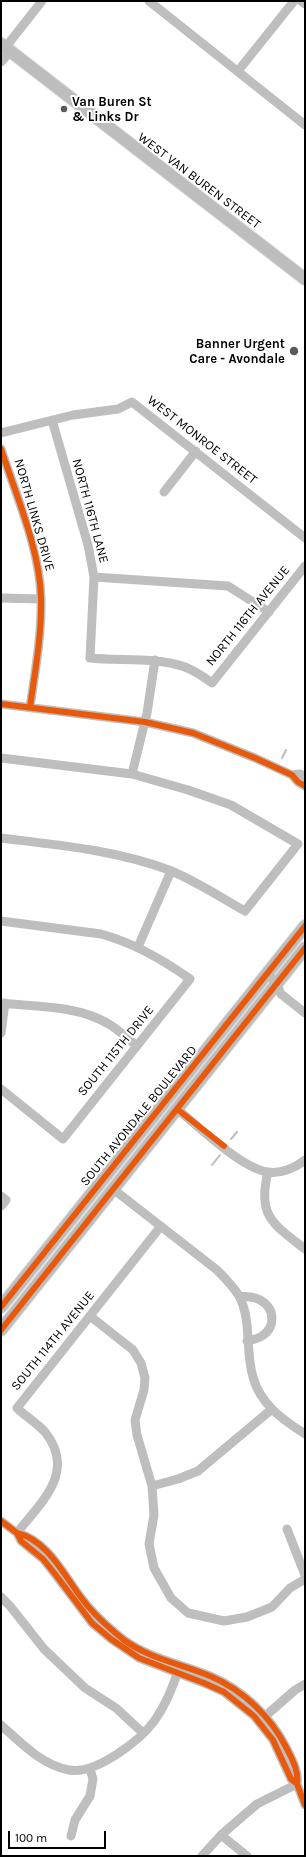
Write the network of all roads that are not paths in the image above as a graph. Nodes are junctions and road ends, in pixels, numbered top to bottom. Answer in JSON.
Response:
{"nodes":[{"id":1,"x":42,"y":1,"type":"edge"},
{"id":2,"x":149,"y":1,"type":"edge"},
{"id":3,"x":294,"y":1,"type":"edge"},
{"id":4,"x":301,"y":1,"type":"edge"},
{"id":5,"x":305,"y":4,"type":"edge"},
{"id":6,"x":6,"y":48,"type":"edge"},
{"id":7,"x":1,"y":62,"type":"edge"},
{"id":8,"x":238,"y":71,"type":"junction"},
{"id":9,"x":305,"y":124,"type":"edge"},
{"id":10,"x":305,"y":279,"type":"edge"},
{"id":11,"x":52,"y":420,"type":"junction"},
{"id":12,"x":1,"y":434,"type":"edge"},
{"id":13,"x":1,"y":449,"type":"edge"},
{"id":14,"x":196,"y":451,"type":"junction"},
{"id":15,"x":164,"y":492,"type":"dead end"},
{"id":16,"x":305,"y":538,"type":"edge"},
{"id":17,"x":305,"y":566,"type":"edge"},
{"id":18,"x":94,"y":577,"type":"junction"},
{"id":19,"x":1,"y":598,"type":"edge"},
{"id":20,"x":41,"y":599,"type":"junction"},
{"id":21,"x":269,"y":612,"type":"junction"},
{"id":22,"x":155,"y":660,"type":"junction"},
{"id":23,"x":1,"y":704,"type":"edge"},
{"id":24,"x":30,"y":707,"type":"junction"},
{"id":25,"x":145,"y":722,"type":"junction"},
{"id":26,"x":1,"y":758,"type":"edge"},
{"id":27,"x":132,"y":774,"type":"junction"},
{"id":28,"x":292,"y":775,"type":"junction"},
{"id":29,"x":305,"y":777,"type":"edge"},
{"id":30,"x":305,"y":786,"type":"edge"},
{"id":31,"x":1,"y":838,"type":"edge"},
{"id":32,"x":171,"y":871,"type":"junction"},
{"id":33,"x":1,"y":921,"type":"edge"},
{"id":34,"x":305,"y":926,"type":"edge"},
{"id":35,"x":138,"y":947,"type":"junction"},
{"id":36,"x":305,"y":948,"type":"edge"},
{"id":37,"x":267,"y":973,"type":"junction"},
{"id":38,"x":276,"y":983,"type":"junction"},
{"id":39,"x":3,"y":1003,"type":"edge"},
{"id":40,"x":305,"y":1013,"type":"edge"},
{"id":41,"x":1,"y":1033,"type":"edge"},
{"id":42,"x":137,"y":1046,"type":"junction"},
{"id":43,"x":1,"y":1089,"type":"edge"},
{"id":44,"x":166,"y":1100,"type":"junction"},
{"id":45,"x":177,"y":1109,"type":"junction"},
{"id":46,"x":305,"y":1160,"type":"edge"},
{"id":47,"x":268,"y":1172,"type":"junction"},
{"id":48,"x":114,"y":1189,"type":"junction"},
{"id":49,"x":161,"y":1226,"type":"junction"},
{"id":50,"x":305,"y":1249,"type":"edge"},
{"id":51,"x":238,"y":1296,"type":"junction"},
{"id":52,"x":1,"y":1306,"type":"edge"},
{"id":53,"x":90,"y":1316,"type":"junction"},
{"id":54,"x":1,"y":1330,"type":"edge"},
{"id":55,"x":247,"y":1341,"type":"junction"},
{"id":56,"x":272,"y":1409,"type":"junction"},
{"id":57,"x":305,"y":1434,"type":"edge"},
{"id":58,"x":152,"y":1486,"type":"junction"},
{"id":59,"x":1,"y":1521,"type":"edge"},
{"id":60,"x":287,"y":1529,"type":"dead end"},
{"id":61,"x":16,"y":1533,"type":"junction"},
{"id":62,"x":305,"y":1575,"type":"edge"},
{"id":63,"x":305,"y":1579,"type":"edge"},
{"id":64,"x":1,"y":1597,"type":"edge"},
{"id":65,"x":179,"y":1669,"type":"junction"},
{"id":66,"x":305,"y":1684,"type":"edge"},
{"id":67,"x":262,"y":1719,"type":"junction"},
{"id":68,"x":1,"y":1725,"type":"edge"},
{"id":69,"x":143,"y":1733,"type":"junction"},
{"id":70,"x":90,"y":1769,"type":"junction"},
{"id":71,"x":297,"y":1784,"type":"junction"},
{"id":72,"x":305,"y":1806,"type":"edge"},
{"id":73,"x":221,"y":1835,"type":"junction"},
{"id":74,"x":71,"y":1836,"type":"dead end"},
{"id":75,"x":202,"y":1856,"type":"edge"},
{"id":76,"x":247,"y":1856,"type":"edge"}],
"edges":[{"from":1,"to":6,"type":"street"},
{"from":2,"to":8,"type":"street"},
{"from":3,"to":8,"type":"street"},
{"from":4,"to":5,"type":"street"},
{"from":6,"to":7,"type":"street"},
{"from":6,"to":10,"type":"main road","name":"WEST VAN BUREN STREET"},
{"from":8,"to":9,"type":"street"},
{"from":11,"to":12,"type":"street","name":"WEST MONROE STREET"},
{"from":11,"to":14,"type":"street","name":"WEST MONROE STREET"},
{"from":11,"to":18,"type":"street","name":"NORTH 116TH LANE"},
{"from":13,"to":20,"type":"street","name":"NORTH LINKS DRIVE"},
{"from":14,"to":15,"type":"street"},
{"from":14,"to":16,"type":"street","name":"WEST MONROE STREET"},
{"from":17,"to":21,"type":"street","name":"NORTH 116TH AVENUE"},
{"from":18,"to":21,"type":"street"},
{"from":18,"to":22,"type":"street","name":"NORTH 116TH LANE"},
{"from":19,"to":20,"type":"street"},
{"from":20,"to":24,"type":"street","name":"NORTH LINKS DRIVE"},
{"from":21,"to":22,"type":"street","name":"NORTH 116TH AVENUE"},
{"from":22,"to":25,"type":"street"},
{"from":23,"to":24,"type":"street"},
{"from":24,"to":25,"type":"street"},
{"from":25,"to":27,"type":"street"},
{"from":25,"to":28,"type":"street"},
{"from":26,"to":27,"type":"street"},
{"from":27,"to":32,"type":"street"},
{"from":28,"to":29,"type":"street"},
{"from":28,"to":30,"type":"street"},
{"from":31,"to":32,"type":"street"},
{"from":32,"to":35,"type":"street"},
{"from":33,"to":35,"type":"street"},
{"from":34,"to":37,"type":"main road","name":"SOUTH AVONDALE BOULEVARD"},
{"from":35,"to":42,"type":"street","name":"SOUTH 115TH DRIVE"},
{"from":36,"to":38,"type":"main road","name":"SOUTH AVONDALE BOULEVARD"},
{"from":37,"to":38,"type":"street"},
{"from":37,"to":44,"type":"main road","name":"SOUTH AVONDALE BOULEVARD"},
{"from":38,"to":40,"type":"street"},
{"from":38,"to":45,"type":"main road","name":"SOUTH AVONDALE BOULEVARD"},
{"from":39,"to":41,"type":"street"},
{"from":39,"to":42,"type":"street"},
{"from":42,"to":43,"type":"street","name":"SOUTH 115TH DRIVE"},
{"from":44,"to":45,"type":"main road"},
{"from":44,"to":52,"type":"main road","name":"SOUTH AVONDALE BOULEVARD"},
{"from":45,"to":47,"type":"street"},
{"from":45,"to":48,"type":"main road","name":"SOUTH AVONDALE BOULEVARD"},
{"from":46,"to":47,"type":"street"},
{"from":47,"to":50,"type":"street"},
{"from":48,"to":49,"type":"street"},
{"from":48,"to":54,"type":"main road","name":"SOUTH AVONDALE BOULEVARD"},
{"from":49,"to":51,"type":"street"},
{"from":49,"to":53,"type":"street","name":"SOUTH 114TH AVENUE"},
{"from":51,"to":55,"type":"street"},
{"from":51,"to":55,"type":"street"},
{"from":53,"to":58,"type":"street"},
{"from":53,"to":61,"type":"street","name":"SOUTH 114TH AVENUE"},
{"from":55,"to":56,"type":"street"},
{"from":56,"to":57,"type":"street"},
{"from":56,"to":58,"type":"street"},
{"from":58,"to":63,"type":"street"},
{"from":59,"to":61,"type":"street"},
{"from":60,"to":62,"type":"street"},
{"from":61,"to":65,"type":"street"},
{"from":64,"to":69,"type":"street"},
{"from":65,"to":67,"type":"street"},
{"from":65,"to":69,"type":"street"},
{"from":66,"to":67,"type":"street"},
{"from":67,"to":71,"type":"street"},
{"from":68,"to":70,"type":"street"},
{"from":69,"to":70,"type":"street"},
{"from":70,"to":74,"type":"street"},
{"from":71,"to":72,"type":"street"},
{"from":71,"to":73,"type":"street"},
{"from":73,"to":75,"type":"street"},
{"from":73,"to":76,"type":"street"}]}
